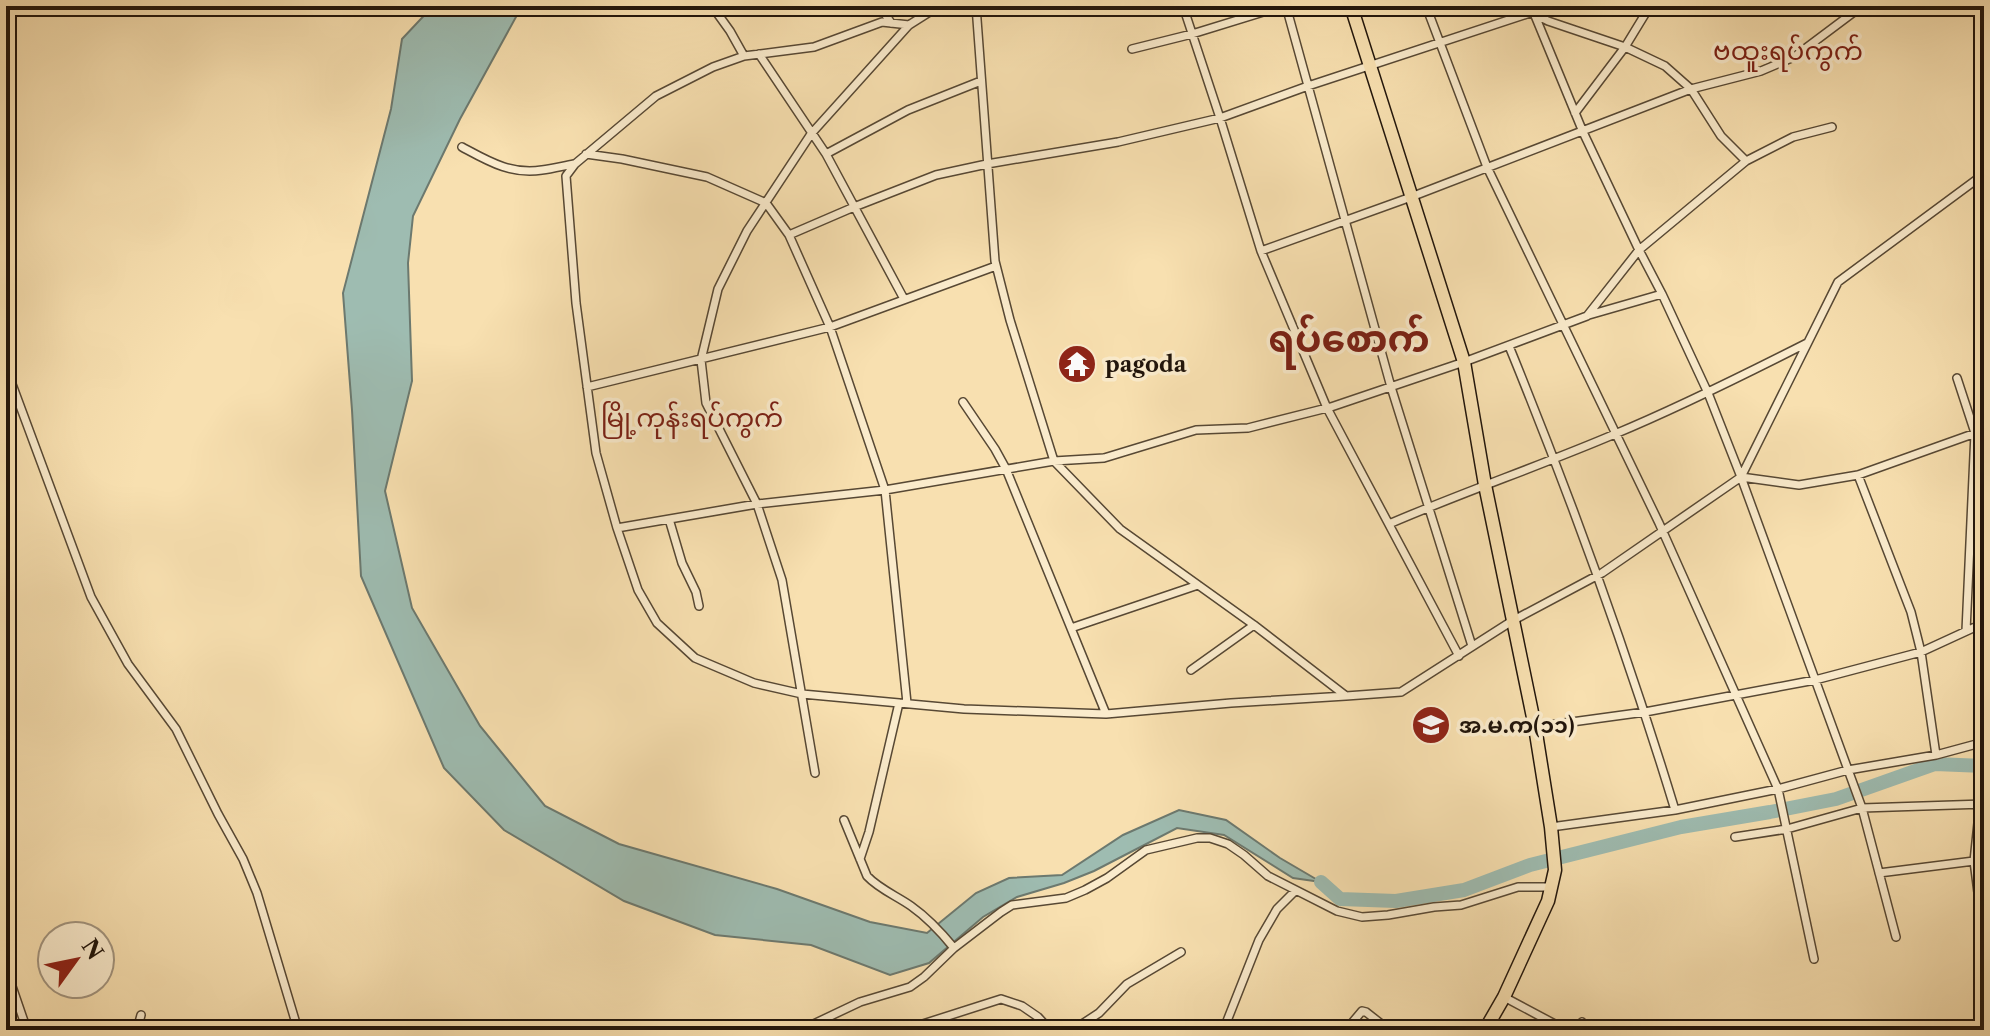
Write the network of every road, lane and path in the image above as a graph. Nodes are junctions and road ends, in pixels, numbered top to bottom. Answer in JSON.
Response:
{"nodes":[{"id":1,"x":712,"y":6,"type":"edge"},
{"id":2,"x":880,"y":6,"type":"edge"},
{"id":3,"x":939,"y":6,"type":"edge"},
{"id":4,"x":976,"y":6,"type":"edge"},
{"id":5,"x":1183,"y":6,"type":"edge"},
{"id":6,"x":1284,"y":6,"type":"edge"},
{"id":7,"x":1351,"y":6,"type":"edge"},
{"id":8,"x":1426,"y":6,"type":"edge"},
{"id":9,"x":1519,"y":6,"type":"edge"},
{"id":10,"x":1650,"y":6,"type":"edge"},
{"id":11,"x":1862,"y":6,"type":"edge"},
{"id":12,"x":1532,"y":9,"type":"edge"},
{"id":13,"x":891,"y":23,"type":"junction"},
{"id":14,"x":909,"y":25,"type":"junction"},
{"id":15,"x":1192,"y":34,"type":"junction"},
{"id":16,"x":1440,"y":43,"type":"junction"},
{"id":17,"x":1625,"y":47,"type":"junction"},
{"id":18,"x":1132,"y":49,"type":"dead end"},
{"id":19,"x":759,"y":54,"type":"junction"},
{"id":20,"x":744,"y":56,"type":"junction"},
{"id":21,"x":1371,"y":66,"type":"junction"},
{"id":22,"x":981,"y":81,"type":"junction"},
{"id":23,"x":1308,"y":86,"type":"junction"},
{"id":24,"x":1691,"y":89,"type":"junction"},
{"id":25,"x":1575,"y":113,"type":"junction"},
{"id":26,"x":1220,"y":118,"type":"junction"},
{"id":27,"x":1832,"y":127,"type":"dead end"},
{"id":28,"x":1583,"y":132,"type":"junction"},
{"id":29,"x":811,"y":134,"type":"junction"},
{"id":30,"x":462,"y":147,"type":"dead end"},
{"id":31,"x":586,"y":154,"type":"junction"},
{"id":32,"x":826,"y":154,"type":"junction"},
{"id":33,"x":1746,"y":161,"type":"junction"},
{"id":34,"x":575,"y":164,"type":"junction"},
{"id":35,"x":987,"y":164,"type":"junction"},
{"id":36,"x":1487,"y":167,"type":"junction"},
{"id":37,"x":1984,"y":174,"type":"edge"},
{"id":38,"x":1411,"y":197,"type":"junction"},
{"id":39,"x":766,"y":203,"type":"junction"},
{"id":40,"x":854,"y":207,"type":"junction"},
{"id":41,"x":1345,"y":221,"type":"junction"},
{"id":42,"x":789,"y":235,"type":"junction"},
{"id":43,"x":1639,"y":250,"type":"junction"},
{"id":44,"x":1261,"y":251,"type":"junction"},
{"id":45,"x":996,"y":266,"type":"junction"},
{"id":46,"x":1662,"y":294,"type":"junction"},
{"id":47,"x":904,"y":299,"type":"junction"},
{"id":48,"x":1587,"y":316,"type":"junction"},
{"id":49,"x":1563,"y":325,"type":"junction"},
{"id":50,"x":830,"y":327,"type":"junction"},
{"id":51,"x":1807,"y":343,"type":"junction"},
{"id":52,"x":1509,"y":346,"type":"junction"},
{"id":53,"x":701,"y":360,"type":"junction"},
{"id":54,"x":1464,"y":362,"type":"junction"},
{"id":55,"x":6,"y":368,"type":"edge"},
{"id":56,"x":1957,"y":378,"type":"dead end"},
{"id":57,"x":587,"y":387,"type":"junction"},
{"id":58,"x":1391,"y":387,"type":"junction"},
{"id":59,"x":1708,"y":393,"type":"junction"},
{"id":60,"x":963,"y":402,"type":"dead end"},
{"id":61,"x":1327,"y":408,"type":"junction"},
{"id":62,"x":1984,"y":430,"type":"edge"},
{"id":63,"x":1975,"y":433,"type":"junction"},
{"id":64,"x":1616,"y":434,"type":"junction"},
{"id":65,"x":1555,"y":459,"type":"junction"},
{"id":66,"x":1054,"y":461,"type":"junction"},
{"id":67,"x":1006,"y":469,"type":"junction"},
{"id":68,"x":1858,"y":475,"type":"junction"},
{"id":69,"x":1741,"y":477,"type":"junction"},
{"id":70,"x":1485,"y":485,"type":"junction"},
{"id":71,"x":885,"y":490,"type":"junction"},
{"id":72,"x":757,"y":504,"type":"junction"},
{"id":73,"x":1429,"y":507,"type":"junction"},
{"id":74,"x":669,"y":519,"type":"junction"},
{"id":75,"x":1389,"y":524,"type":"junction"},
{"id":76,"x":617,"y":528,"type":"junction"},
{"id":77,"x":1662,"y":531,"type":"junction"},
{"id":78,"x":1598,"y":576,"type":"junction"},
{"id":79,"x":1198,"y":585,"type":"junction"},
{"id":80,"x":699,"y":606,"type":"dead end"},
{"id":81,"x":1512,"y":621,"type":"junction"},
{"id":82,"x":1984,"y":623,"type":"edge"},
{"id":83,"x":1254,"y":625,"type":"junction"},
{"id":84,"x":1071,"y":628,"type":"junction"},
{"id":85,"x":1966,"y":631,"type":"junction"},
{"id":86,"x":1472,"y":646,"type":"junction"},
{"id":87,"x":1921,"y":652,"type":"junction"},
{"id":88,"x":1459,"y":656,"type":"junction"},
{"id":89,"x":1191,"y":670,"type":"dead end"},
{"id":90,"x":1815,"y":680,"type":"junction"},
{"id":91,"x":802,"y":694,"type":"junction"},
{"id":92,"x":1736,"y":695,"type":"junction"},
{"id":93,"x":1346,"y":696,"type":"junction"},
{"id":94,"x":903,"y":703,"type":"junction"},
{"id":95,"x":1645,"y":712,"type":"junction"},
{"id":96,"x":1106,"y":714,"type":"junction"},
{"id":97,"x":1535,"y":727,"type":"junction"},
{"id":98,"x":1984,"y":742,"type":"edge"},
{"id":99,"x":1936,"y":755,"type":"junction"},
{"id":100,"x":1848,"y":770,"type":"junction"},
{"id":101,"x":815,"y":773,"type":"dead end"},
{"id":102,"x":1778,"y":789,"type":"junction"},
{"id":103,"x":1982,"y":804,"type":"edge"},
{"id":104,"x":1862,"y":808,"type":"junction"},
{"id":105,"x":1675,"y":810,"type":"junction"},
{"id":106,"x":844,"y":820,"type":"dead end"},
{"id":107,"x":1551,"y":827,"type":"junction"},
{"id":108,"x":1787,"y":829,"type":"junction"},
{"id":109,"x":1735,"y":837,"type":"dead end"},
{"id":110,"x":860,"y":859,"type":"junction"},
{"id":111,"x":1974,"y":861,"type":"junction"},
{"id":112,"x":1879,"y":873,"type":"junction"},
{"id":113,"x":1552,"y":887,"type":"junction"},
{"id":114,"x":1295,"y":891,"type":"junction"},
{"id":115,"x":1982,"y":924,"type":"dead end"},
{"id":116,"x":1896,"y":937,"type":"dead end"},
{"id":117,"x":953,"y":947,"type":"junction"},
{"id":118,"x":1181,"y":952,"type":"dead end"},
{"id":119,"x":1814,"y":959,"type":"dead end"},
{"id":120,"x":6,"y":969,"type":"edge"},
{"id":121,"x":1504,"y":997,"type":"junction"},
{"id":122,"x":141,"y":1015,"type":"dead end"},
{"id":123,"x":1582,"y":1022,"type":"dead end"},
{"id":124,"x":27,"y":1030,"type":"edge"},
{"id":125,"x":137,"y":1030,"type":"edge"},
{"id":126,"x":298,"y":1030,"type":"edge"},
{"id":127,"x":580,"y":1030,"type":"edge"},
{"id":128,"x":610,"y":1030,"type":"edge"},
{"id":129,"x":664,"y":1030,"type":"edge"},
{"id":130,"x":695,"y":1030,"type":"edge"},
{"id":131,"x":801,"y":1030,"type":"edge"},
{"id":132,"x":904,"y":1030,"type":"edge"},
{"id":133,"x":1050,"y":1030,"type":"edge"},
{"id":134,"x":1073,"y":1030,"type":"edge"},
{"id":135,"x":1228,"y":1030,"type":"edge"},
{"id":136,"x":1346,"y":1030,"type":"edge"},
{"id":137,"x":1389,"y":1030,"type":"edge"},
{"id":138,"x":1485,"y":1030,"type":"edge"},
{"id":139,"x":1566,"y":1030,"type":"edge"},
{"id":140,"x":1576,"y":1030,"type":"edge"}],
"edges":[{"from":1,"to":20,"type":"street"},
{"from":2,"to":13,"type":"street"},
{"from":3,"to":14,"type":"street"},
{"from":4,"to":22,"type":"street"},
{"from":5,"to":15,"type":"street"},
{"from":6,"to":15,"type":"street"},
{"from":6,"to":23,"type":"street"},
{"from":7,"to":21,"type":"highway"},
{"from":8,"to":16,"type":"street"},
{"from":9,"to":12,"type":"street"},
{"from":10,"to":17,"type":"street"},
{"from":11,"to":24,"type":"street"},
{"from":12,"to":16,"type":"street"},
{"from":12,"to":17,"type":"street"},
{"from":12,"to":25,"type":"street"},
{"from":13,"to":14,"type":"street"},
{"from":13,"to":19,"type":"street"},
{"from":14,"to":29,"type":"street"},
{"from":15,"to":18,"type":"street"},
{"from":15,"to":26,"type":"street"},
{"from":16,"to":21,"type":"street"},
{"from":16,"to":36,"type":"street"},
{"from":17,"to":24,"type":"street"},
{"from":17,"to":25,"type":"street"},
{"from":19,"to":20,"type":"street"},
{"from":19,"to":29,"type":"street"},
{"from":20,"to":31,"type":"street"},
{"from":21,"to":23,"type":"street"},
{"from":21,"to":38,"type":"highway"},
{"from":22,"to":32,"type":"street"},
{"from":22,"to":35,"type":"street"},
{"from":23,"to":26,"type":"street"},
{"from":23,"to":41,"type":"street"},
{"from":24,"to":28,"type":"street"},
{"from":24,"to":33,"type":"street"},
{"from":25,"to":28,"type":"street"},
{"from":26,"to":35,"type":"street"},
{"from":26,"to":44,"type":"street"},
{"from":27,"to":33,"type":"street"},
{"from":28,"to":36,"type":"street"},
{"from":28,"to":43,"type":"street"},
{"from":29,"to":32,"type":"street"},
{"from":29,"to":39,"type":"street"},
{"from":30,"to":34,"type":"street"},
{"from":31,"to":34,"type":"street"},
{"from":31,"to":39,"type":"street"},
{"from":32,"to":40,"type":"street"},
{"from":33,"to":43,"type":"street"},
{"from":34,"to":57,"type":"street"},
{"from":35,"to":40,"type":"street"},
{"from":35,"to":45,"type":"street"},
{"from":36,"to":38,"type":"street"},
{"from":36,"to":49,"type":"street"},
{"from":37,"to":51,"type":"street"},
{"from":38,"to":41,"type":"street"},
{"from":38,"to":54,"type":"highway"},
{"from":39,"to":42,"type":"street"},
{"from":39,"to":53,"type":"street"},
{"from":40,"to":42,"type":"street"},
{"from":40,"to":47,"type":"street"},
{"from":41,"to":44,"type":"street"},
{"from":41,"to":58,"type":"street"},
{"from":42,"to":50,"type":"street"},
{"from":43,"to":46,"type":"street"},
{"from":43,"to":48,"type":"street"},
{"from":44,"to":61,"type":"street"},
{"from":45,"to":47,"type":"street"},
{"from":45,"to":66,"type":"street"},
{"from":46,"to":48,"type":"street"},
{"from":46,"to":59,"type":"street"},
{"from":47,"to":50,"type":"street"},
{"from":48,"to":49,"type":"street"},
{"from":49,"to":52,"type":"street"},
{"from":49,"to":64,"type":"street"},
{"from":50,"to":53,"type":"street"},
{"from":50,"to":71,"type":"street"},
{"from":51,"to":59,"type":"street"},
{"from":51,"to":69,"type":"street"},
{"from":52,"to":54,"type":"street"},
{"from":52,"to":65,"type":"street"},
{"from":53,"to":57,"type":"street"},
{"from":53,"to":72,"type":"street"},
{"from":54,"to":58,"type":"street"},
{"from":54,"to":70,"type":"highway"},
{"from":55,"to":126,"type":"street"},
{"from":56,"to":63,"type":"street"},
{"from":57,"to":76,"type":"street"},
{"from":58,"to":61,"type":"street"},
{"from":58,"to":73,"type":"street"},
{"from":59,"to":64,"type":"street"},
{"from":59,"to":69,"type":"street"},
{"from":60,"to":67,"type":"street"},
{"from":61,"to":66,"type":"street"},
{"from":61,"to":75,"type":"street"},
{"from":62,"to":63,"type":"street"},
{"from":63,"to":68,"type":"street"},
{"from":63,"to":85,"type":"street"},
{"from":64,"to":65,"type":"street"},
{"from":64,"to":77,"type":"street"},
{"from":65,"to":70,"type":"street"},
{"from":65,"to":78,"type":"street"},
{"from":66,"to":67,"type":"street"},
{"from":66,"to":79,"type":"street"},
{"from":67,"to":71,"type":"street"},
{"from":67,"to":84,"type":"street"},
{"from":68,"to":69,"type":"street"},
{"from":68,"to":87,"type":"street"},
{"from":69,"to":77,"type":"street"},
{"from":69,"to":90,"type":"street"},
{"from":70,"to":73,"type":"street"},
{"from":70,"to":81,"type":"highway"},
{"from":71,"to":72,"type":"street"},
{"from":71,"to":94,"type":"street"},
{"from":72,"to":74,"type":"street"},
{"from":72,"to":91,"type":"street"},
{"from":73,"to":75,"type":"street"},
{"from":73,"to":86,"type":"street"},
{"from":74,"to":76,"type":"street"},
{"from":74,"to":80,"type":"street"},
{"from":75,"to":88,"type":"street"},
{"from":76,"to":91,"type":"street"},
{"from":77,"to":78,"type":"street"},
{"from":77,"to":92,"type":"street"},
{"from":78,"to":81,"type":"street"},
{"from":78,"to":95,"type":"street"},
{"from":79,"to":83,"type":"street"},
{"from":79,"to":84,"type":"street"},
{"from":81,"to":86,"type":"street"},
{"from":81,"to":97,"type":"highway"},
{"from":82,"to":85,"type":"street"},
{"from":83,"to":89,"type":"street"},
{"from":83,"to":93,"type":"street"},
{"from":84,"to":96,"type":"street"},
{"from":85,"to":87,"type":"street"},
{"from":86,"to":88,"type":"street"},
{"from":87,"to":90,"type":"street"},
{"from":87,"to":99,"type":"street"},
{"from":88,"to":93,"type":"street"},
{"from":90,"to":92,"type":"street"},
{"from":90,"to":100,"type":"street"},
{"from":91,"to":94,"type":"street"},
{"from":91,"to":101,"type":"street"},
{"from":92,"to":95,"type":"street"},
{"from":92,"to":102,"type":"street"},
{"from":93,"to":96,"type":"street"},
{"from":94,"to":96,"type":"street"},
{"from":94,"to":110,"type":"street"},
{"from":95,"to":97,"type":"street"},
{"from":95,"to":105,"type":"street"},
{"from":97,"to":107,"type":"highway"},
{"from":98,"to":99,"type":"street"},
{"from":99,"to":100,"type":"street"},
{"from":100,"to":102,"type":"street"},
{"from":100,"to":104,"type":"street"},
{"from":102,"to":105,"type":"street"},
{"from":102,"to":108,"type":"street"},
{"from":103,"to":104,"type":"street"},
{"from":103,"to":111,"type":"street"},
{"from":104,"to":108,"type":"street"},
{"from":104,"to":112,"type":"street"},
{"from":105,"to":107,"type":"street"},
{"from":106,"to":110,"type":"street"},
{"from":107,"to":113,"type":"highway"},
{"from":108,"to":109,"type":"street"},
{"from":108,"to":119,"type":"street"},
{"from":110,"to":117,"type":"street"},
{"from":111,"to":112,"type":"street"},
{"from":111,"to":115,"type":"street"},
{"from":112,"to":116,"type":"street"},
{"from":113,"to":114,"type":"street"},
{"from":113,"to":121,"type":"highway"},
{"from":114,"to":117,"type":"street"},
{"from":114,"to":135,"type":"street"},
{"from":117,"to":131,"type":"street"},
{"from":118,"to":134,"type":"street"},
{"from":120,"to":124,"type":"street"},
{"from":121,"to":138,"type":"highway"},
{"from":121,"to":139,"type":"street"},
{"from":122,"to":125,"type":"street"},
{"from":123,"to":140,"type":"street"},
{"from":127,"to":128,"type":"street"},
{"from":129,"to":130,"type":"street"},
{"from":132,"to":133,"type":"street"},
{"from":136,"to":137,"type":"street"}]}
